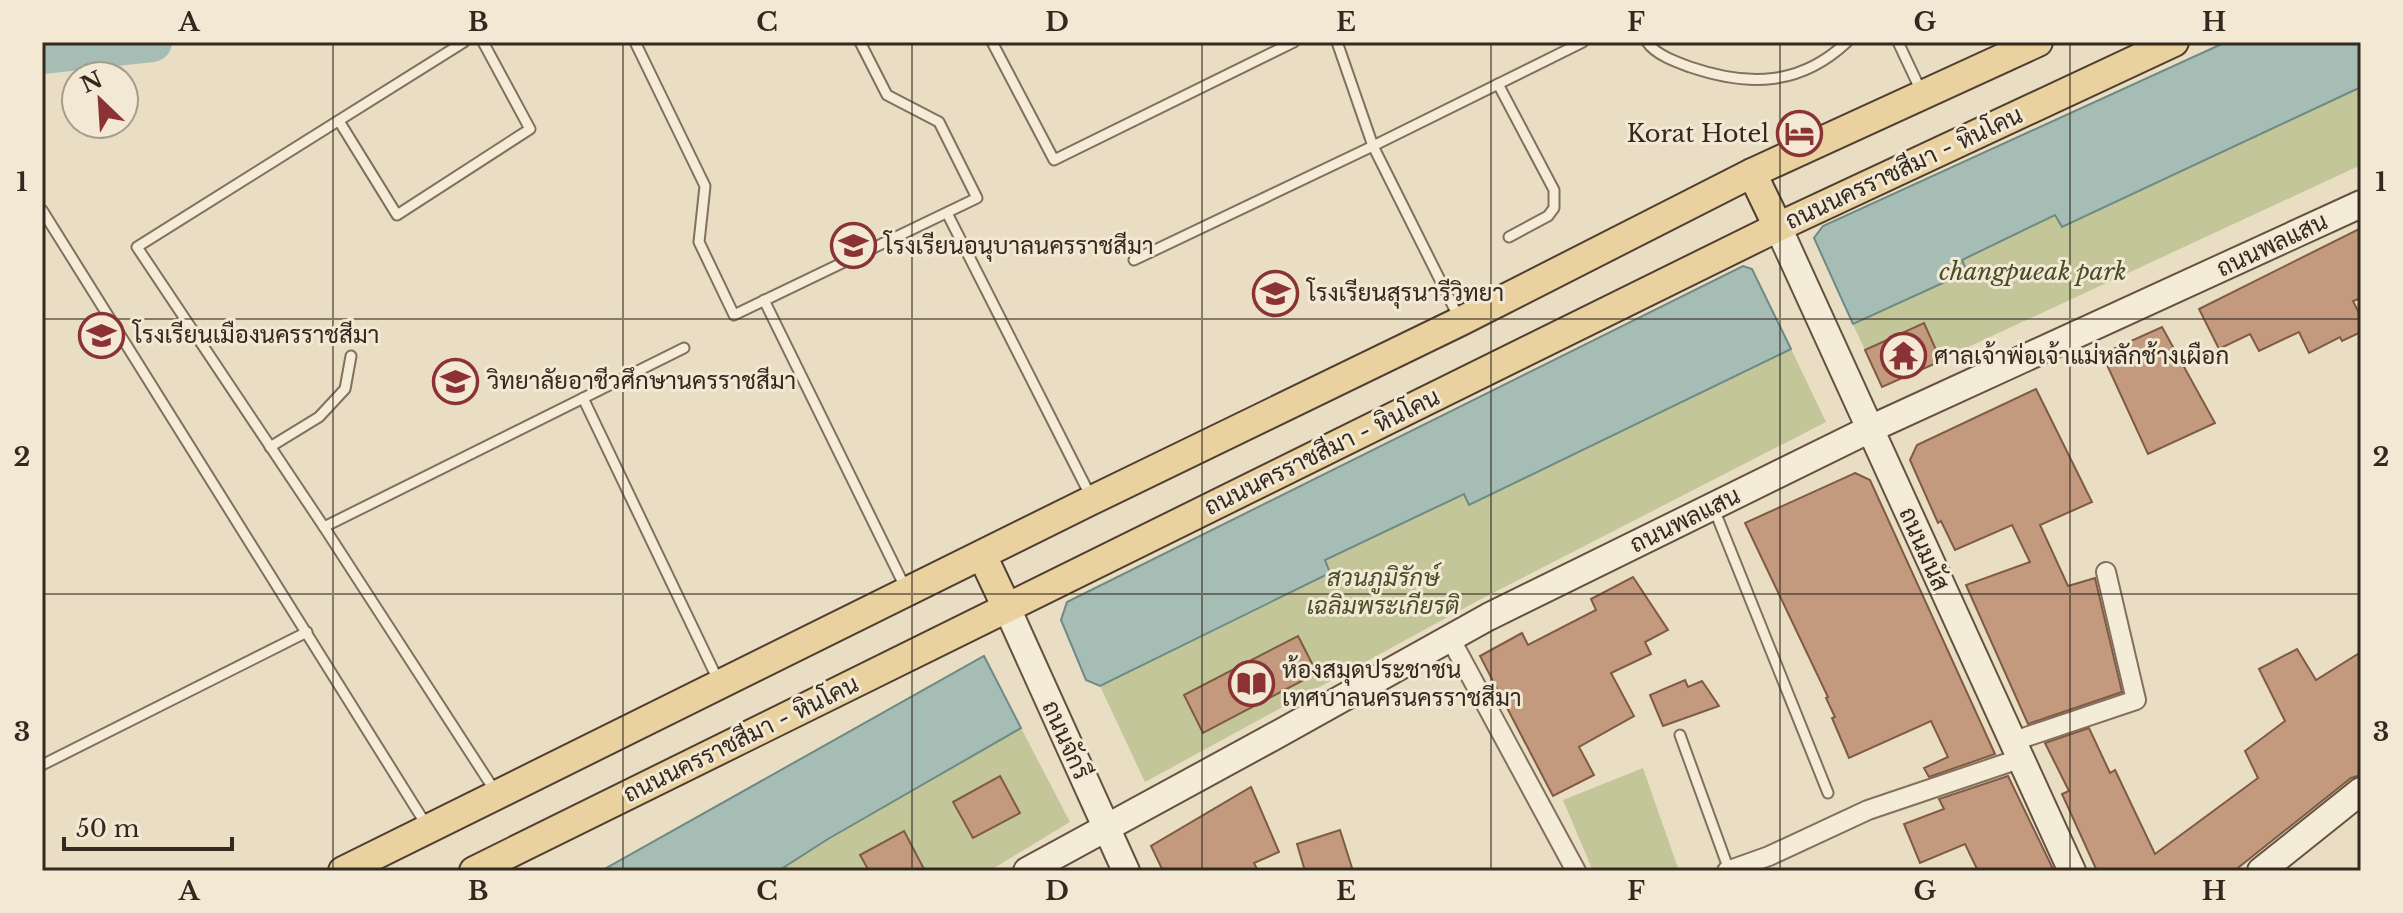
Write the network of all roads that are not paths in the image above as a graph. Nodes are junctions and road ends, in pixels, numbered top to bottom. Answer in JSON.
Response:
{"nodes":[{"id":1,"x":464,"y":42,"type":"edge"},
{"id":2,"x":483,"y":42,"type":"edge"},
{"id":3,"x":635,"y":42,"type":"edge"},
{"id":4,"x":860,"y":42,"type":"edge"},
{"id":5,"x":992,"y":42,"type":"edge"},
{"id":6,"x":1294,"y":42,"type":"edge"},
{"id":7,"x":1337,"y":42,"type":"edge"},
{"id":8,"x":1583,"y":42,"type":"edge"},
{"id":9,"x":1647,"y":42,"type":"edge"},
{"id":10,"x":1847,"y":42,"type":"edge"},
{"id":11,"x":1898,"y":42,"type":"edge"},
{"id":12,"x":2038,"y":42,"type":"edge"},
{"id":13,"x":2174,"y":42,"type":"edge"},
{"id":14,"x":1498,"y":84,"type":"junction"},
{"id":15,"x":1924,"y":97,"type":"junction"},
{"id":16,"x":339,"y":121,"type":"junction"},
{"id":17,"x":1373,"y":146,"type":"junction"},
{"id":18,"x":1752,"y":173,"type":"junction"},
{"id":19,"x":2361,"y":204,"type":"edge"},
{"id":20,"x":42,"y":210,"type":"edge"},
{"id":21,"x":947,"y":213,"type":"junction"},
{"id":22,"x":1778,"y":227,"type":"junction"},
{"id":23,"x":1509,"y":237,"type":"dead end"},
{"id":24,"x":1134,"y":260,"type":"dead end"},
{"id":25,"x":764,"y":300,"type":"junction"},
{"id":26,"x":1461,"y":321,"type":"junction"},
{"id":27,"x":684,"y":348,"type":"dead end"},
{"id":28,"x":351,"y":356,"type":"dead end"},
{"id":29,"x":583,"y":398,"type":"junction"},
{"id":30,"x":1870,"y":429,"type":"junction"},
{"id":31,"x":270,"y":447,"type":"junction"},
{"id":32,"x":1092,"y":500,"type":"junction"},
{"id":33,"x":1712,"y":506,"type":"junction"},
{"id":34,"x":324,"y":527,"type":"junction"},
{"id":35,"x":982,"y":555,"type":"junction"},
{"id":36,"x":2106,"y":572,"type":"dead end"},
{"id":37,"x":908,"y":592,"type":"junction"},
{"id":38,"x":1007,"y":608,"type":"junction"},
{"id":39,"x":307,"y":632,"type":"junction"},
{"id":40,"x":1450,"y":638,"type":"junction"},
{"id":41,"x":720,"y":684,"type":"junction"},
{"id":42,"x":1680,"y":735,"type":"dead end"},
{"id":43,"x":2015,"y":751,"type":"junction"},
{"id":44,"x":42,"y":765,"type":"edge"},
{"id":45,"x":2361,"y":791,"type":"edge"},
{"id":46,"x":1828,"y":793,"type":"dead end"},
{"id":47,"x":496,"y":794,"type":"junction"},
{"id":48,"x":1105,"y":827,"type":"junction"},
{"id":49,"x":429,"y":828,"type":"junction"},
{"id":50,"x":343,"y":871,"type":"edge"},
{"id":51,"x":474,"y":871,"type":"edge"},
{"id":52,"x":1027,"y":871,"type":"edge"},
{"id":53,"x":1126,"y":871,"type":"edge"},
{"id":54,"x":1576,"y":871,"type":"edge"},
{"id":55,"x":1728,"y":871,"type":"edge"},
{"id":56,"x":2072,"y":871,"type":"edge"},
{"id":57,"x":2261,"y":871,"type":"edge"}],
"edges":[{"from":1,"to":16,"type":"lane"},
{"from":2,"to":16,"type":"lane"},
{"from":3,"to":25,"type":"lane"},
{"from":4,"to":21,"type":"lane"},
{"from":5,"to":6,"type":"lane"},
{"from":7,"to":17,"type":"lane"},
{"from":8,"to":14,"type":"lane"},
{"from":9,"to":10,"type":"lane"},
{"from":11,"to":15,"type":"lane"},
{"from":12,"to":15,"type":"main road"},
{"from":13,"to":22,"type":"main road","name":"ถนนนครราชสีมา - หินโคน"},
{"from":14,"to":17,"type":"lane"},
{"from":14,"to":23,"type":"lane"},
{"from":15,"to":18,"type":"main road"},
{"from":16,"to":31,"type":"lane"},
{"from":17,"to":24,"type":"lane"},
{"from":17,"to":26,"type":"lane"},
{"from":18,"to":22,"type":"main road"},
{"from":18,"to":26,"type":"main road"},
{"from":19,"to":30,"type":"street","name":"ถนนพลแสน"},
{"from":20,"to":39,"type":"lane"},
{"from":21,"to":25,"type":"lane"},
{"from":21,"to":32,"type":"lane"},
{"from":22,"to":30,"type":"street","name":"ถนนมนัส"},
{"from":22,"to":38,"type":"main road","name":"ถนนนครราชสีมา - หินโคน"},
{"from":25,"to":37,"type":"lane"},
{"from":26,"to":32,"type":"main road"},
{"from":27,"to":29,"type":"lane"},
{"from":28,"to":31,"type":"lane"},
{"from":29,"to":34,"type":"lane"},
{"from":29,"to":41,"type":"lane"},
{"from":30,"to":33,"type":"street","name":"ถนนพลแสน"},
{"from":30,"to":43,"type":"street","name":"ถนนมนัส"},
{"from":31,"to":34,"type":"lane"},
{"from":32,"to":35,"type":"main road"},
{"from":33,"to":40,"type":"street","name":"ถนนพลแสน"},
{"from":33,"to":46,"type":"lane"},
{"from":34,"to":47,"type":"lane"},
{"from":35,"to":37,"type":"main road"},
{"from":35,"to":38,"type":"main road"},
{"from":36,"to":43,"type":"street"},
{"from":37,"to":41,"type":"main road"},
{"from":38,"to":48,"type":"street","name":"ถนนจักรี"},
{"from":38,"to":51,"type":"main road","name":"ถนนนครราชสีมา - หินโคน"},
{"from":39,"to":44,"type":"lane"},
{"from":39,"to":49,"type":"lane"},
{"from":40,"to":48,"type":"street","name":"ถนนพลแสน"},
{"from":40,"to":54,"type":"street"},
{"from":41,"to":47,"type":"main road"},
{"from":42,"to":55,"type":"lane"},
{"from":43,"to":55,"type":"street"},
{"from":43,"to":56,"type":"street","name":"ถนนมนัส"},
{"from":45,"to":57,"type":"street"},
{"from":47,"to":49,"type":"main road"},
{"from":48,"to":52,"type":"street","name":"ถนนพลแสน"},
{"from":48,"to":53,"type":"street","name":"ถนนจักรี"},
{"from":49,"to":50,"type":"main road"}]}
